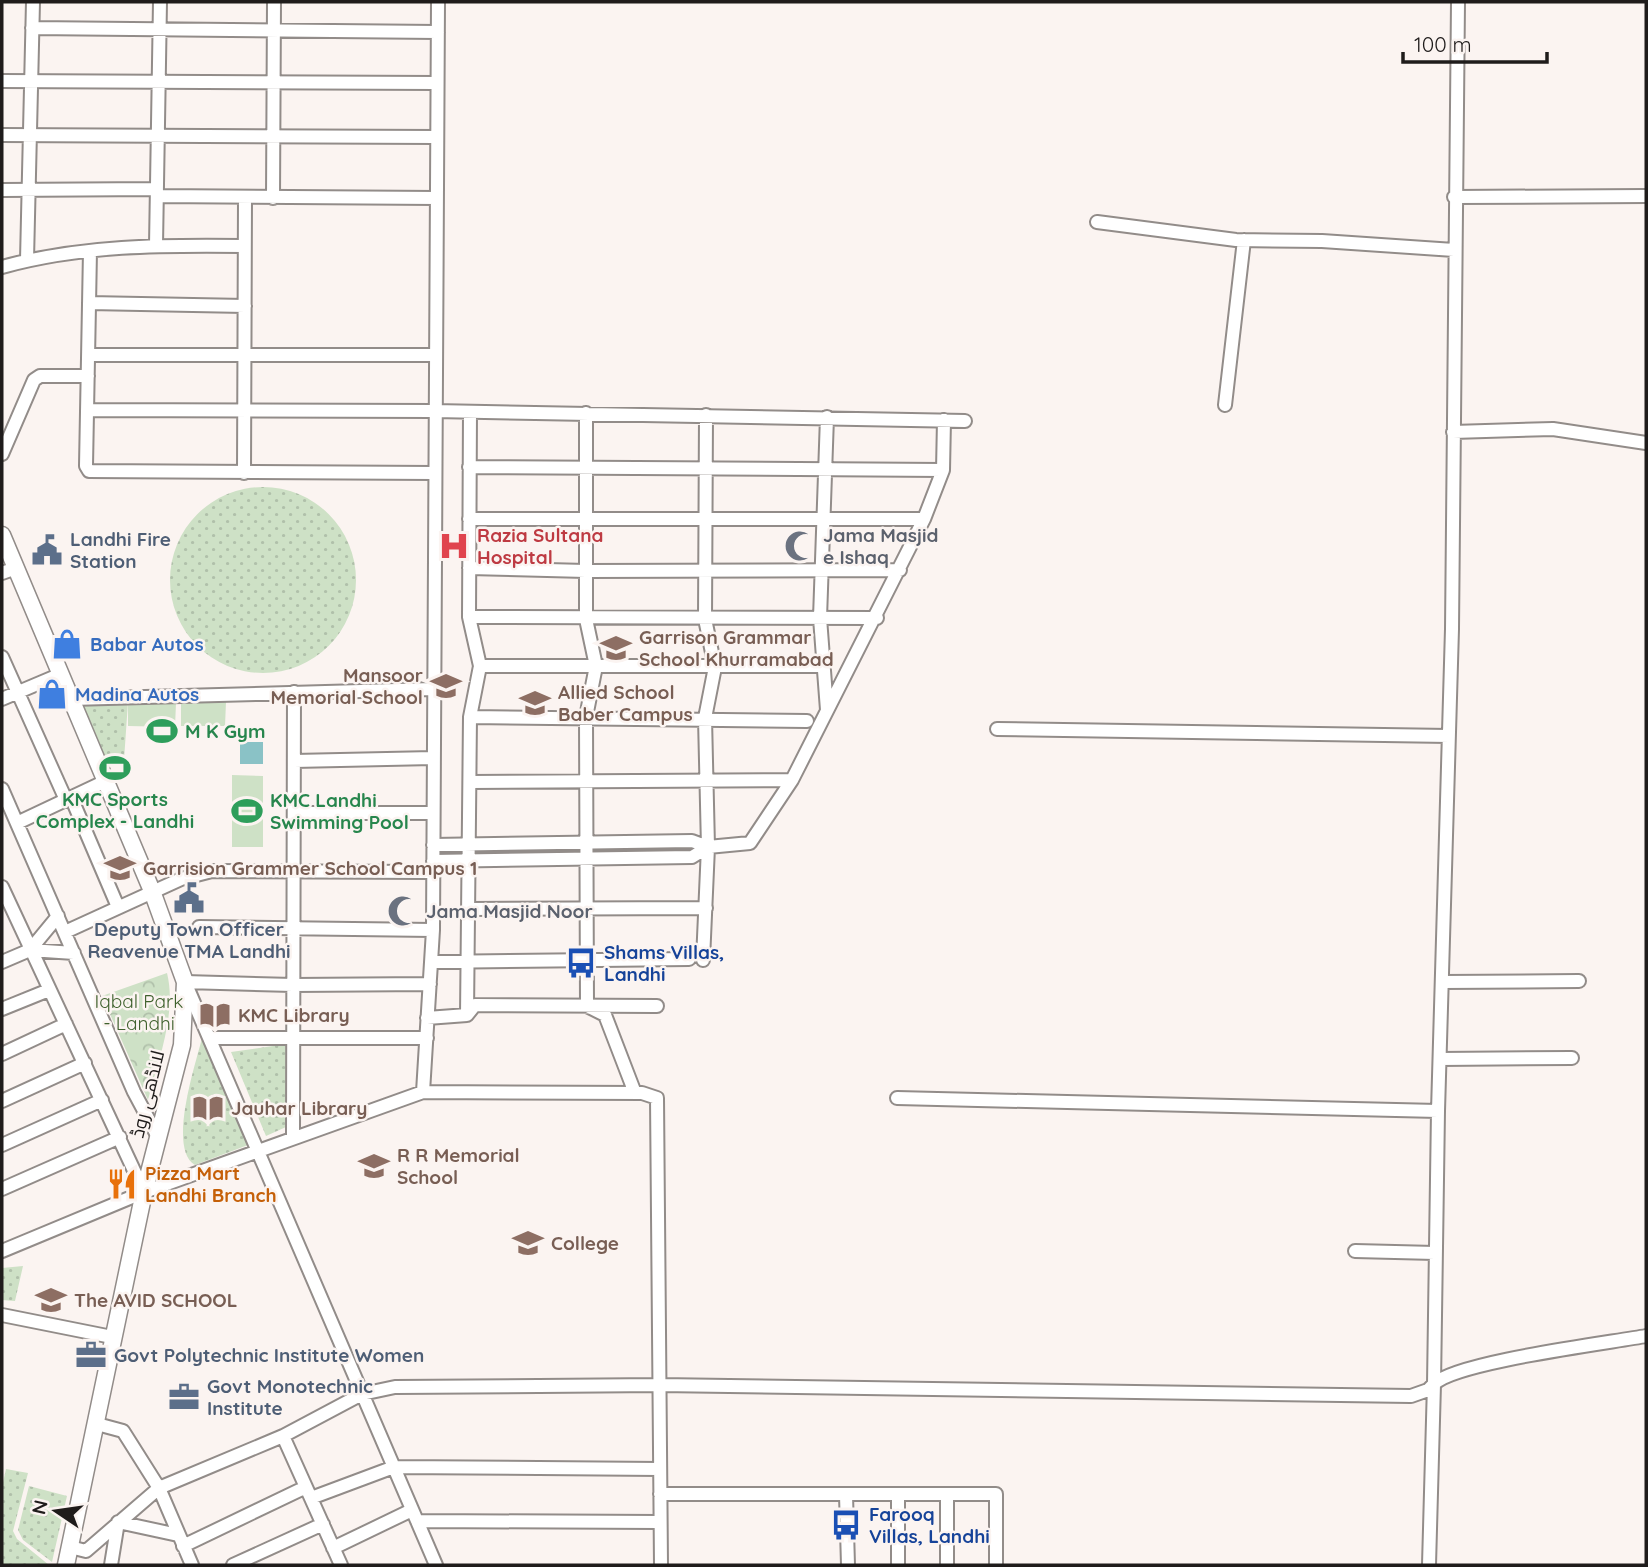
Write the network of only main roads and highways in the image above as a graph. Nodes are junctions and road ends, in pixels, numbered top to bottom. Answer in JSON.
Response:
{"nodes":[{"id":1,"x":2,"y":535,"type":"edge"},
{"id":2,"x":9,"y":570,"type":"edge"},
{"id":3,"x":66,"y":1565,"type":"edge"}],
"edges":[{"from":1,"to":2,"type":"main road","name":"لانڈھی روڈ"},
{"from":2,"to":3,"type":"main road","name":"لانڈھی روڈ"}]}
